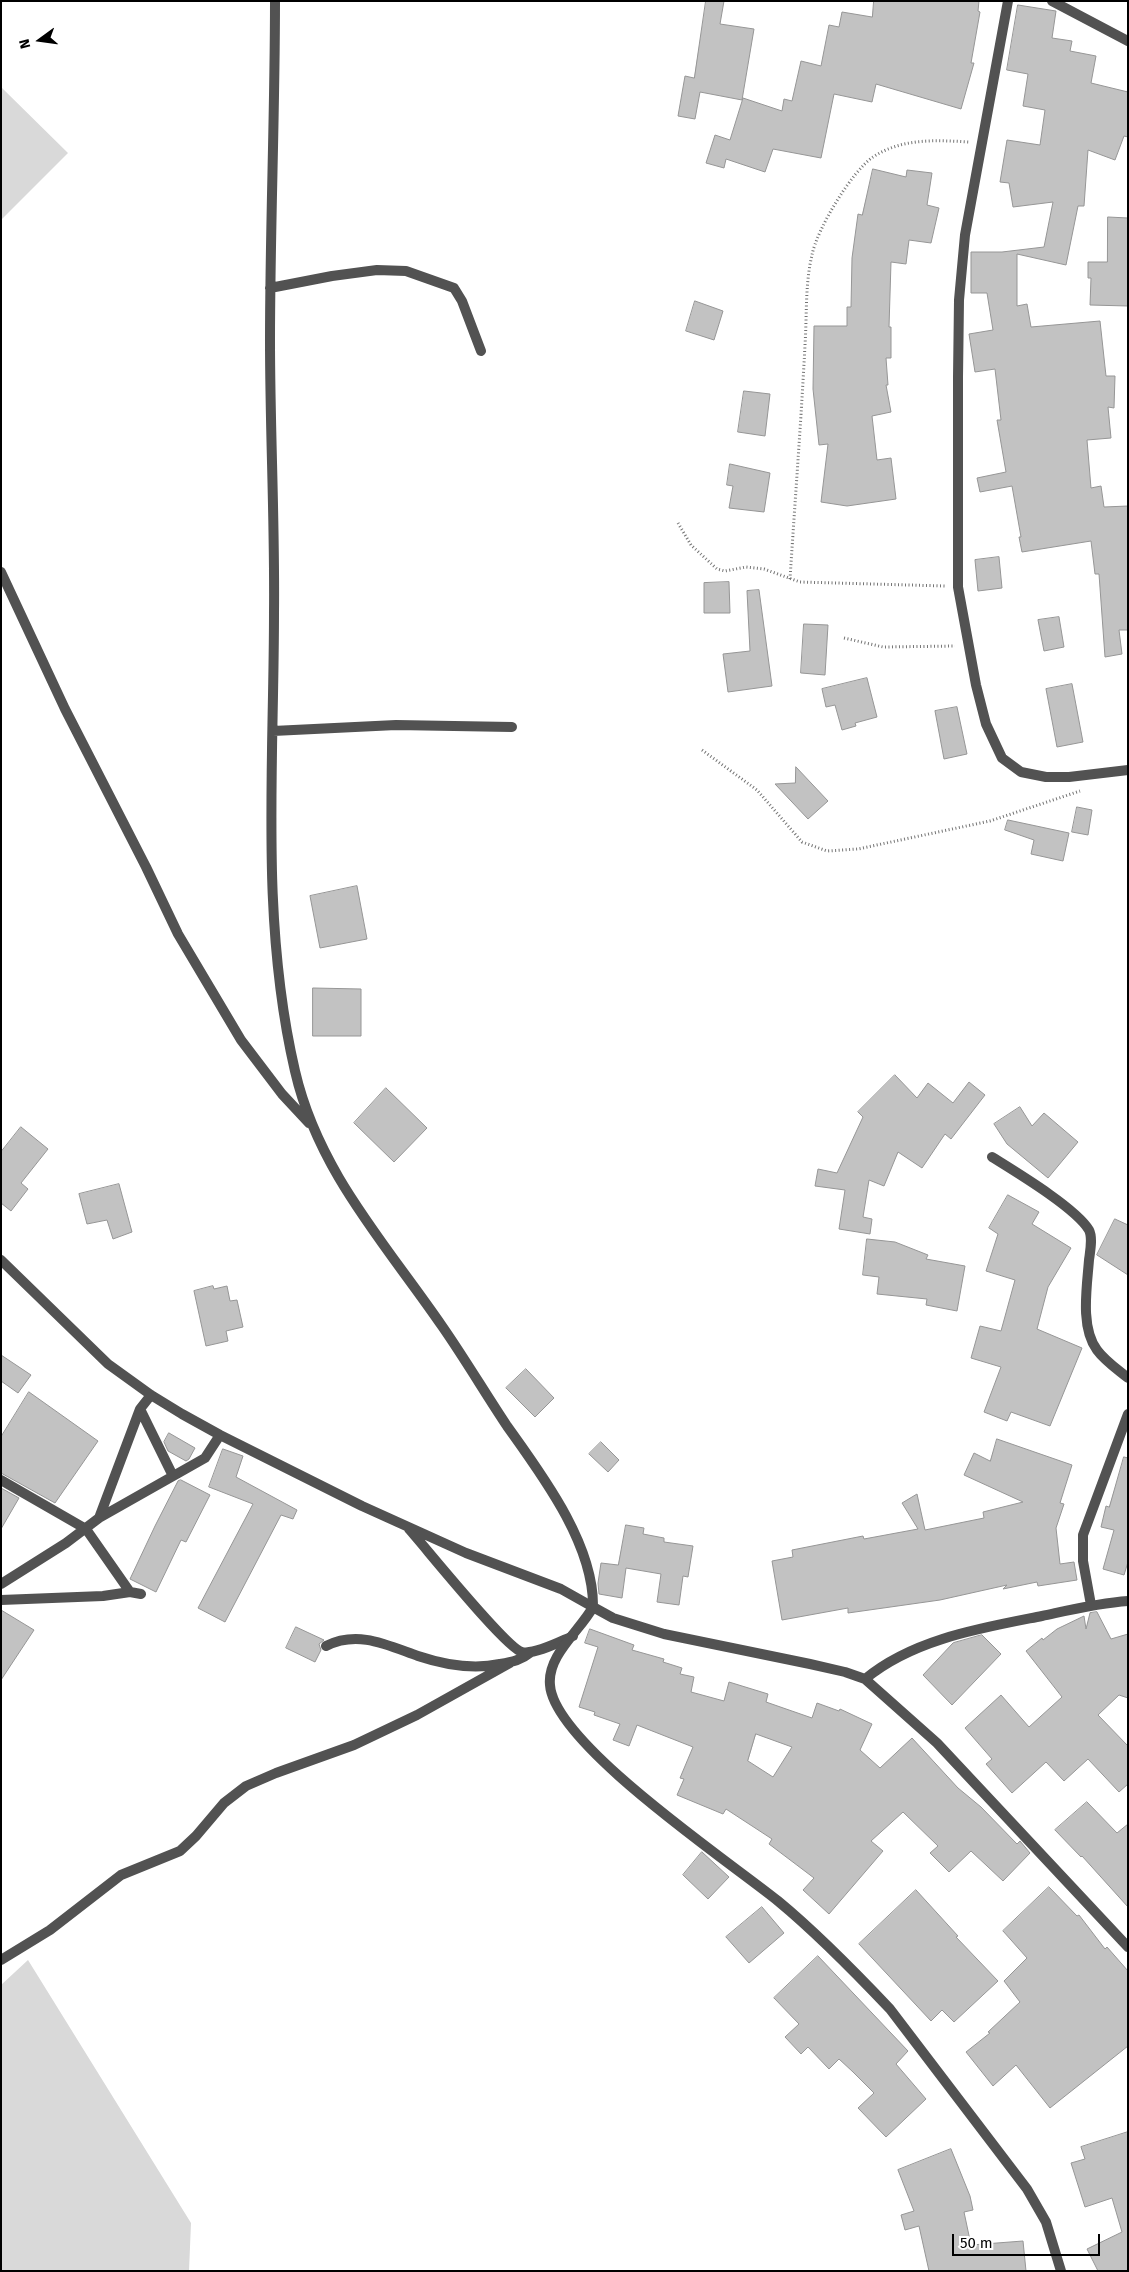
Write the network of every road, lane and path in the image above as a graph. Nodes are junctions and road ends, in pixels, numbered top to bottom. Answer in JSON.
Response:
{"nodes":[{"id":1,"x":275,"y":1,"type":"edge"},
{"id":2,"x":1008,"y":1,"type":"edge"},
{"id":3,"x":1052,"y":1,"type":"edge"},
{"id":4,"x":1128,"y":41,"type":"edge"},
{"id":5,"x":982,"y":143,"type":"junction"},
{"id":6,"x":270,"y":288,"type":"junction"},
{"id":7,"x":481,"y":352,"type":"dead end"},
{"id":8,"x":678,"y":523,"type":"dead end"},
{"id":9,"x":1,"y":572,"type":"edge"},
{"id":10,"x":790,"y":579,"type":"junction"},
{"id":11,"x":958,"y":587,"type":"junction"},
{"id":12,"x":844,"y":638,"type":"dead end"},
{"id":13,"x":968,"y":646,"type":"junction"},
{"id":14,"x":512,"y":727,"type":"dead end"},
{"id":15,"x":273,"y":731,"type":"junction"},
{"id":16,"x":702,"y":750,"type":"dead end"},
{"id":17,"x":1128,"y":770,"type":"edge"},
{"id":18,"x":1096,"y":774,"type":"junction"},
{"id":19,"x":310,"y":1124,"type":"junction"},
{"id":20,"x":992,"y":1157,"type":"dead end"},
{"id":21,"x":1,"y":1260,"type":"edge"},
{"id":22,"x":1128,"y":1378,"type":"edge"},
{"id":23,"x":151,"y":1395,"type":"junction"},
{"id":24,"x":140,"y":1409,"type":"junction"},
{"id":25,"x":1128,"y":1414,"type":"edge"},
{"id":26,"x":220,"y":1435,"type":"junction"},
{"id":27,"x":173,"y":1476,"type":"junction"},
{"id":28,"x":1,"y":1480,"type":"edge"},
{"id":29,"x":99,"y":1518,"type":"junction"},
{"id":30,"x":406,"y":1526,"type":"junction"},
{"id":31,"x":86,"y":1529,"type":"junction"},
{"id":32,"x":1,"y":1584,"type":"edge"},
{"id":33,"x":130,"y":1592,"type":"junction"},
{"id":34,"x":141,"y":1594,"type":"dead end"},
{"id":35,"x":1,"y":1600,"type":"edge"},
{"id":36,"x":1128,"y":1602,"type":"edge"},
{"id":37,"x":1091,"y":1605,"type":"junction"},
{"id":38,"x":593,"y":1607,"type":"junction"},
{"id":39,"x":573,"y":1636,"type":"junction"},
{"id":40,"x":326,"y":1646,"type":"dead end"},
{"id":41,"x":531,"y":1652,"type":"junction"},
{"id":42,"x":510,"y":1662,"type":"junction"},
{"id":43,"x":864,"y":1679,"type":"junction"},
{"id":44,"x":1128,"y":1947,"type":"edge"},
{"id":45,"x":1,"y":1960,"type":"edge"},
{"id":46,"x":1061,"y":2271,"type":"edge"}],
"edges":[{"from":1,"to":6,"type":"street"},
{"from":2,"to":5,"type":"street"},
{"from":3,"to":4,"type":"street"},
{"from":5,"to":10,"type":"path"},
{"from":5,"to":11,"type":"street"},
{"from":6,"to":7,"type":"street"},
{"from":6,"to":15,"type":"street"},
{"from":8,"to":10,"type":"path"},
{"from":9,"to":19,"type":"street"},
{"from":10,"to":11,"type":"path"},
{"from":11,"to":13,"type":"street"},
{"from":12,"to":13,"type":"path"},
{"from":13,"to":18,"type":"street"},
{"from":14,"to":15,"type":"street"},
{"from":15,"to":19,"type":"street"},
{"from":16,"to":18,"type":"path"},
{"from":17,"to":18,"type":"street"},
{"from":19,"to":38,"type":"street"},
{"from":20,"to":22,"type":"street"},
{"from":21,"to":23,"type":"street"},
{"from":23,"to":24,"type":"street"},
{"from":23,"to":26,"type":"street"},
{"from":24,"to":27,"type":"street"},
{"from":24,"to":29,"type":"street"},
{"from":25,"to":37,"type":"street"},
{"from":26,"to":27,"type":"street"},
{"from":26,"to":30,"type":"street"},
{"from":27,"to":29,"type":"street"},
{"from":28,"to":31,"type":"street"},
{"from":29,"to":31,"type":"street"},
{"from":30,"to":38,"type":"street"},
{"from":30,"to":41,"type":"street"},
{"from":31,"to":32,"type":"street"},
{"from":31,"to":33,"type":"street"},
{"from":33,"to":34,"type":"street"},
{"from":33,"to":35,"type":"street"},
{"from":36,"to":37,"type":"street"},
{"from":37,"to":43,"type":"street"},
{"from":38,"to":39,"type":"street"},
{"from":38,"to":43,"type":"street"},
{"from":39,"to":41,"type":"street"},
{"from":39,"to":46,"type":"street"},
{"from":40,"to":42,"type":"street"},
{"from":41,"to":42,"type":"street"},
{"from":42,"to":45,"type":"street"},
{"from":43,"to":44,"type":"street"}]}
